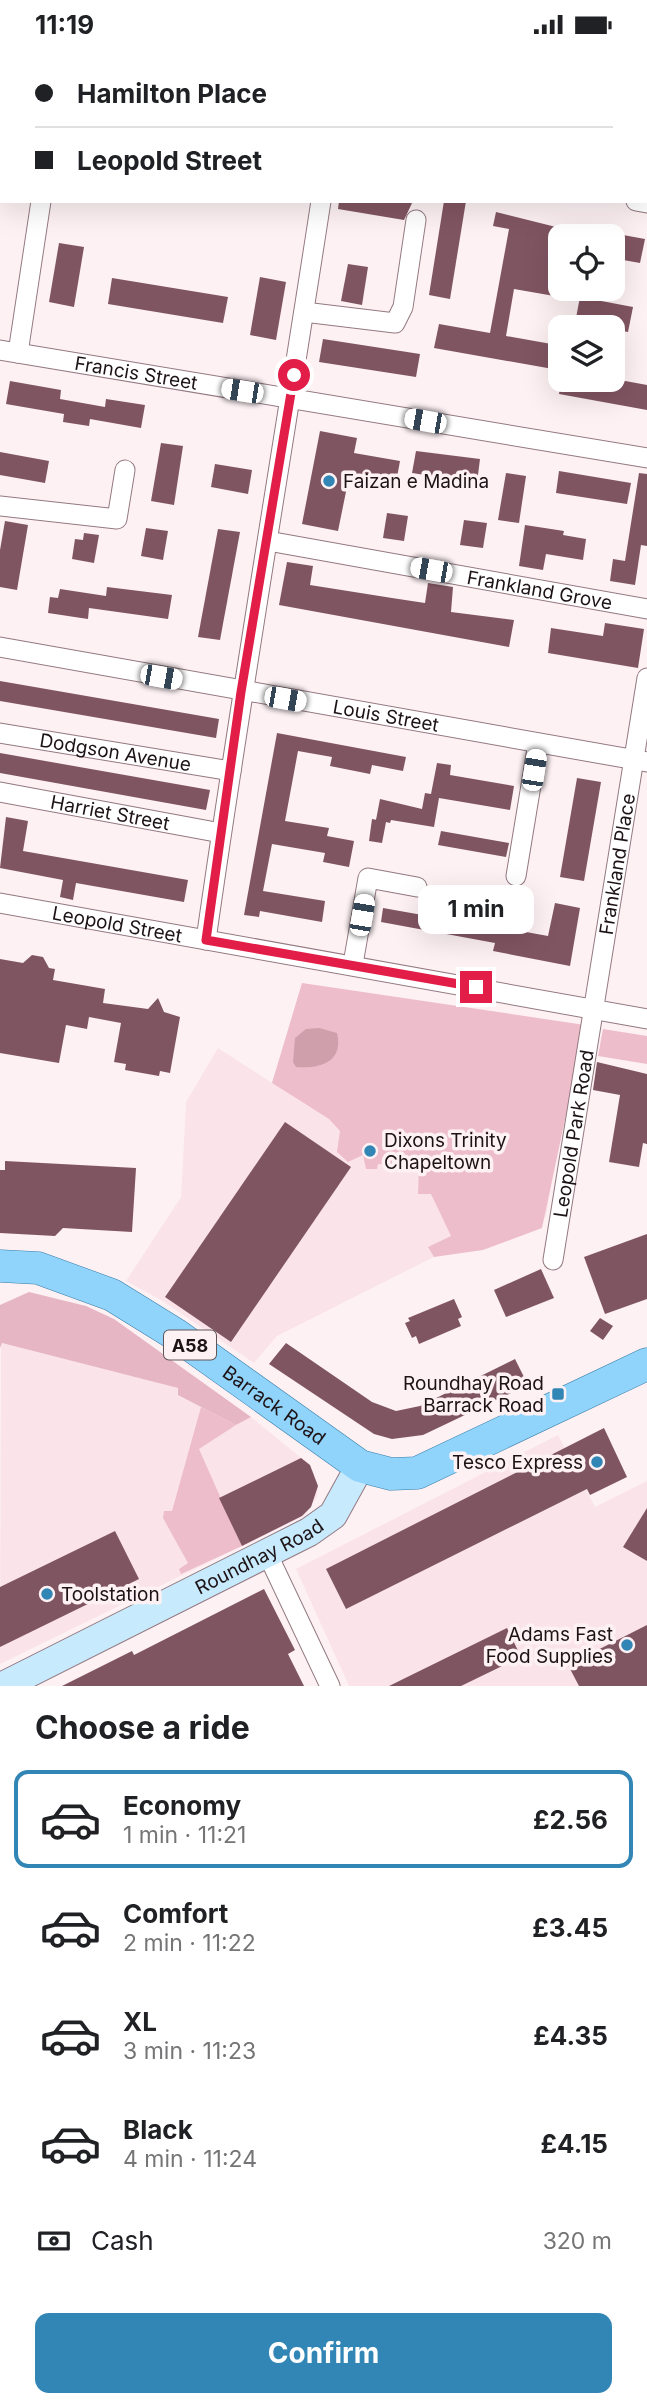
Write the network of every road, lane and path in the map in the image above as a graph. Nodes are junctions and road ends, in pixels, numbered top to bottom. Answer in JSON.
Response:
{"nodes":[{"id":1,"x":41,"y":203,"type":"edge"},
{"id":2,"x":321,"y":203,"type":"edge"},
{"id":3,"x":416,"y":220,"type":"dead end"},
{"id":4,"x":304,"y":312,"type":"junction"},
{"id":5,"x":9,"y":351,"type":"edge"},
{"id":6,"x":290,"y":399,"type":"junction"},
{"id":7,"x":647,"y":459,"type":"edge"},
{"id":8,"x":125,"y":470,"type":"dead end"},
{"id":9,"x":0,"y":506,"type":"edge"},
{"id":10,"x":268,"y":541,"type":"junction"},
{"id":11,"x":647,"y":608,"type":"edge"},
{"id":12,"x":0,"y":647,"type":"edge"},
{"id":13,"x":647,"y":678,"type":"edge"},
{"id":14,"x":241,"y":692,"type":"junction"},
{"id":15,"x":0,"y":733,"type":"edge"},
{"id":16,"x":538,"y":743,"type":"junction"},
{"id":17,"x":640,"y":761,"type":"edge"},
{"id":18,"x":231,"y":771,"type":"junction"},
{"id":19,"x":0,"y":792,"type":"edge"},
{"id":20,"x":221,"y":833,"type":"junction"},
{"id":21,"x":516,"y":876,"type":"dead end"},
{"id":22,"x":417,"y":887,"type":"dead end"},
{"id":23,"x":0,"y":903,"type":"edge"},
{"id":24,"x":206,"y":940,"type":"junction"},
{"id":25,"x":353,"y":964,"type":"junction"},
{"id":26,"x":592,"y":1008,"type":"junction"},
{"id":27,"x":647,"y":1019,"type":"edge"},
{"id":28,"x":553,"y":1260,"type":"dead end"},
{"id":29,"x":0,"y":1266,"type":"edge"},
{"id":30,"x":647,"y":1364,"type":"edge"},
{"id":31,"x":360,"y":1466,"type":"junction"},
{"id":32,"x":267,"y":1553,"type":"junction"},
{"id":33,"x":3,"y":1686,"type":"edge"},
{"id":34,"x":330,"y":1686,"type":"edge"}],
"edges":[{"from":1,"to":5,"type":"street"},
{"from":2,"to":4,"type":"street"},
{"from":3,"to":4,"type":"street"},
{"from":4,"to":6,"type":"street"},
{"from":5,"to":6,"type":"street","name":"Francis Street"},
{"from":6,"to":7,"type":"street","name":"Francis Street"},
{"from":6,"to":10,"type":"street"},
{"from":8,"to":9,"type":"street"},
{"from":10,"to":11,"type":"street","name":"Frankland Grove"},
{"from":10,"to":14,"type":"street"},
{"from":12,"to":14,"type":"street","name":"Louis Street"},
{"from":13,"to":17,"type":"street","name":"Frankland Place"},
{"from":14,"to":16,"type":"street","name":"Louis Street"},
{"from":14,"to":18,"type":"street"},
{"from":15,"to":18,"type":"street","name":"Dodgson Avenue"},
{"from":16,"to":17,"type":"street","name":"Louis Street"},
{"from":16,"to":21,"type":"street"},
{"from":17,"to":26,"type":"street","name":"Frankland Place"},
{"from":18,"to":20,"type":"street"},
{"from":19,"to":20,"type":"street","name":"Harriet Street"},
{"from":20,"to":24,"type":"street"},
{"from":22,"to":25,"type":"street"},
{"from":23,"to":24,"type":"street","name":"Leopold Street"},
{"from":24,"to":25,"type":"street","name":"Leopold Street"},
{"from":25,"to":26,"type":"street","name":"Leopold Street"},
{"from":26,"to":27,"type":"street","name":"Leopold Street"},
{"from":26,"to":28,"type":"street","name":"Leopold Park Road"},
{"from":29,"to":31,"type":"main road","name":"Barrack Road","number":"A58"},
{"from":30,"to":31,"type":"main road","number":"A58"},
{"from":31,"to":32,"type":"street","name":"Roundhay Road"},
{"from":32,"to":33,"type":"street","name":"Roundhay Road"},
{"from":32,"to":34,"type":"street"}]}
